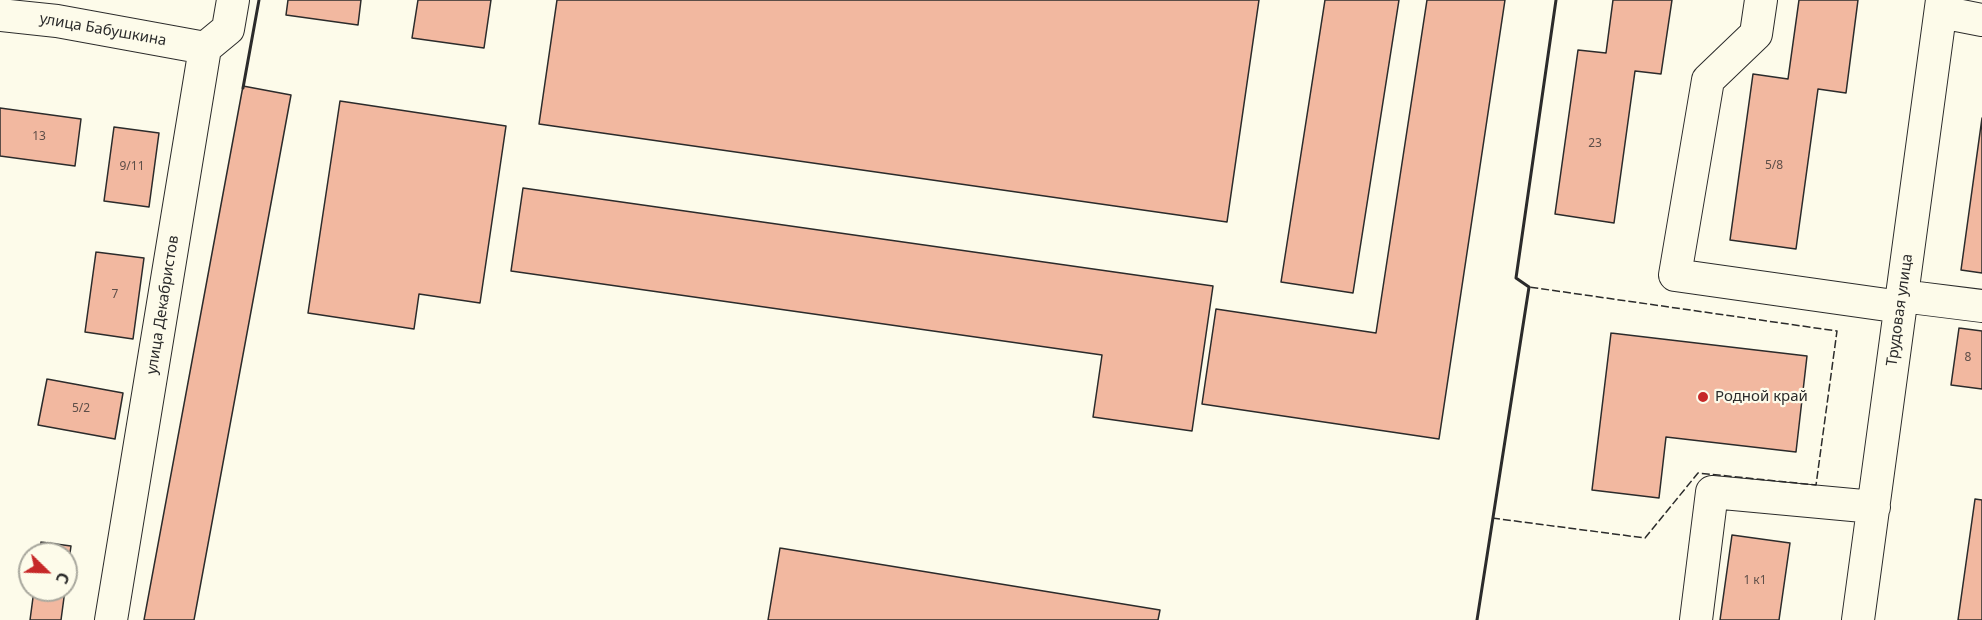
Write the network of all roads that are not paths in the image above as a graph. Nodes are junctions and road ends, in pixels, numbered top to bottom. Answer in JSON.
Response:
{"nodes":[{"id":1,"x":233,"y":0,"type":"edge"},
{"id":2,"x":1761,"y":0,"type":"edge"},
{"id":3,"x":1942,"y":6,"type":"edge"},
{"id":4,"x":0,"y":15,"type":"edge"},
{"id":5,"x":1982,"y":20,"type":"edge"},
{"id":6,"x":205,"y":48,"type":"junction"},
{"id":7,"x":1902,"y":301,"type":"junction"},
{"id":8,"x":1982,"y":306,"type":"edge"},
{"id":9,"x":1874,"y":507,"type":"junction"},
{"id":10,"x":111,"y":620,"type":"edge"},
{"id":11,"x":1696,"y":620,"type":"edge"},
{"id":12,"x":1858,"y":620,"type":"edge"}],
"edges":[{"from":1,"to":6,"type":"street"},
{"from":2,"to":7,"type":"street"},
{"from":3,"to":5,"type":"street"},
{"from":3,"to":7,"type":"street","name":"Трудовая улица"},
{"from":4,"to":6,"type":"street","name":"улица Бабушкина"},
{"from":6,"to":10,"type":"street","name":"улица Декабристов"},
{"from":7,"to":8,"type":"street"},
{"from":7,"to":9,"type":"street","name":"Трудовая улица"},
{"from":9,"to":11,"type":"street"},
{"from":9,"to":12,"type":"street","name":"Трудовая улица"}]}
